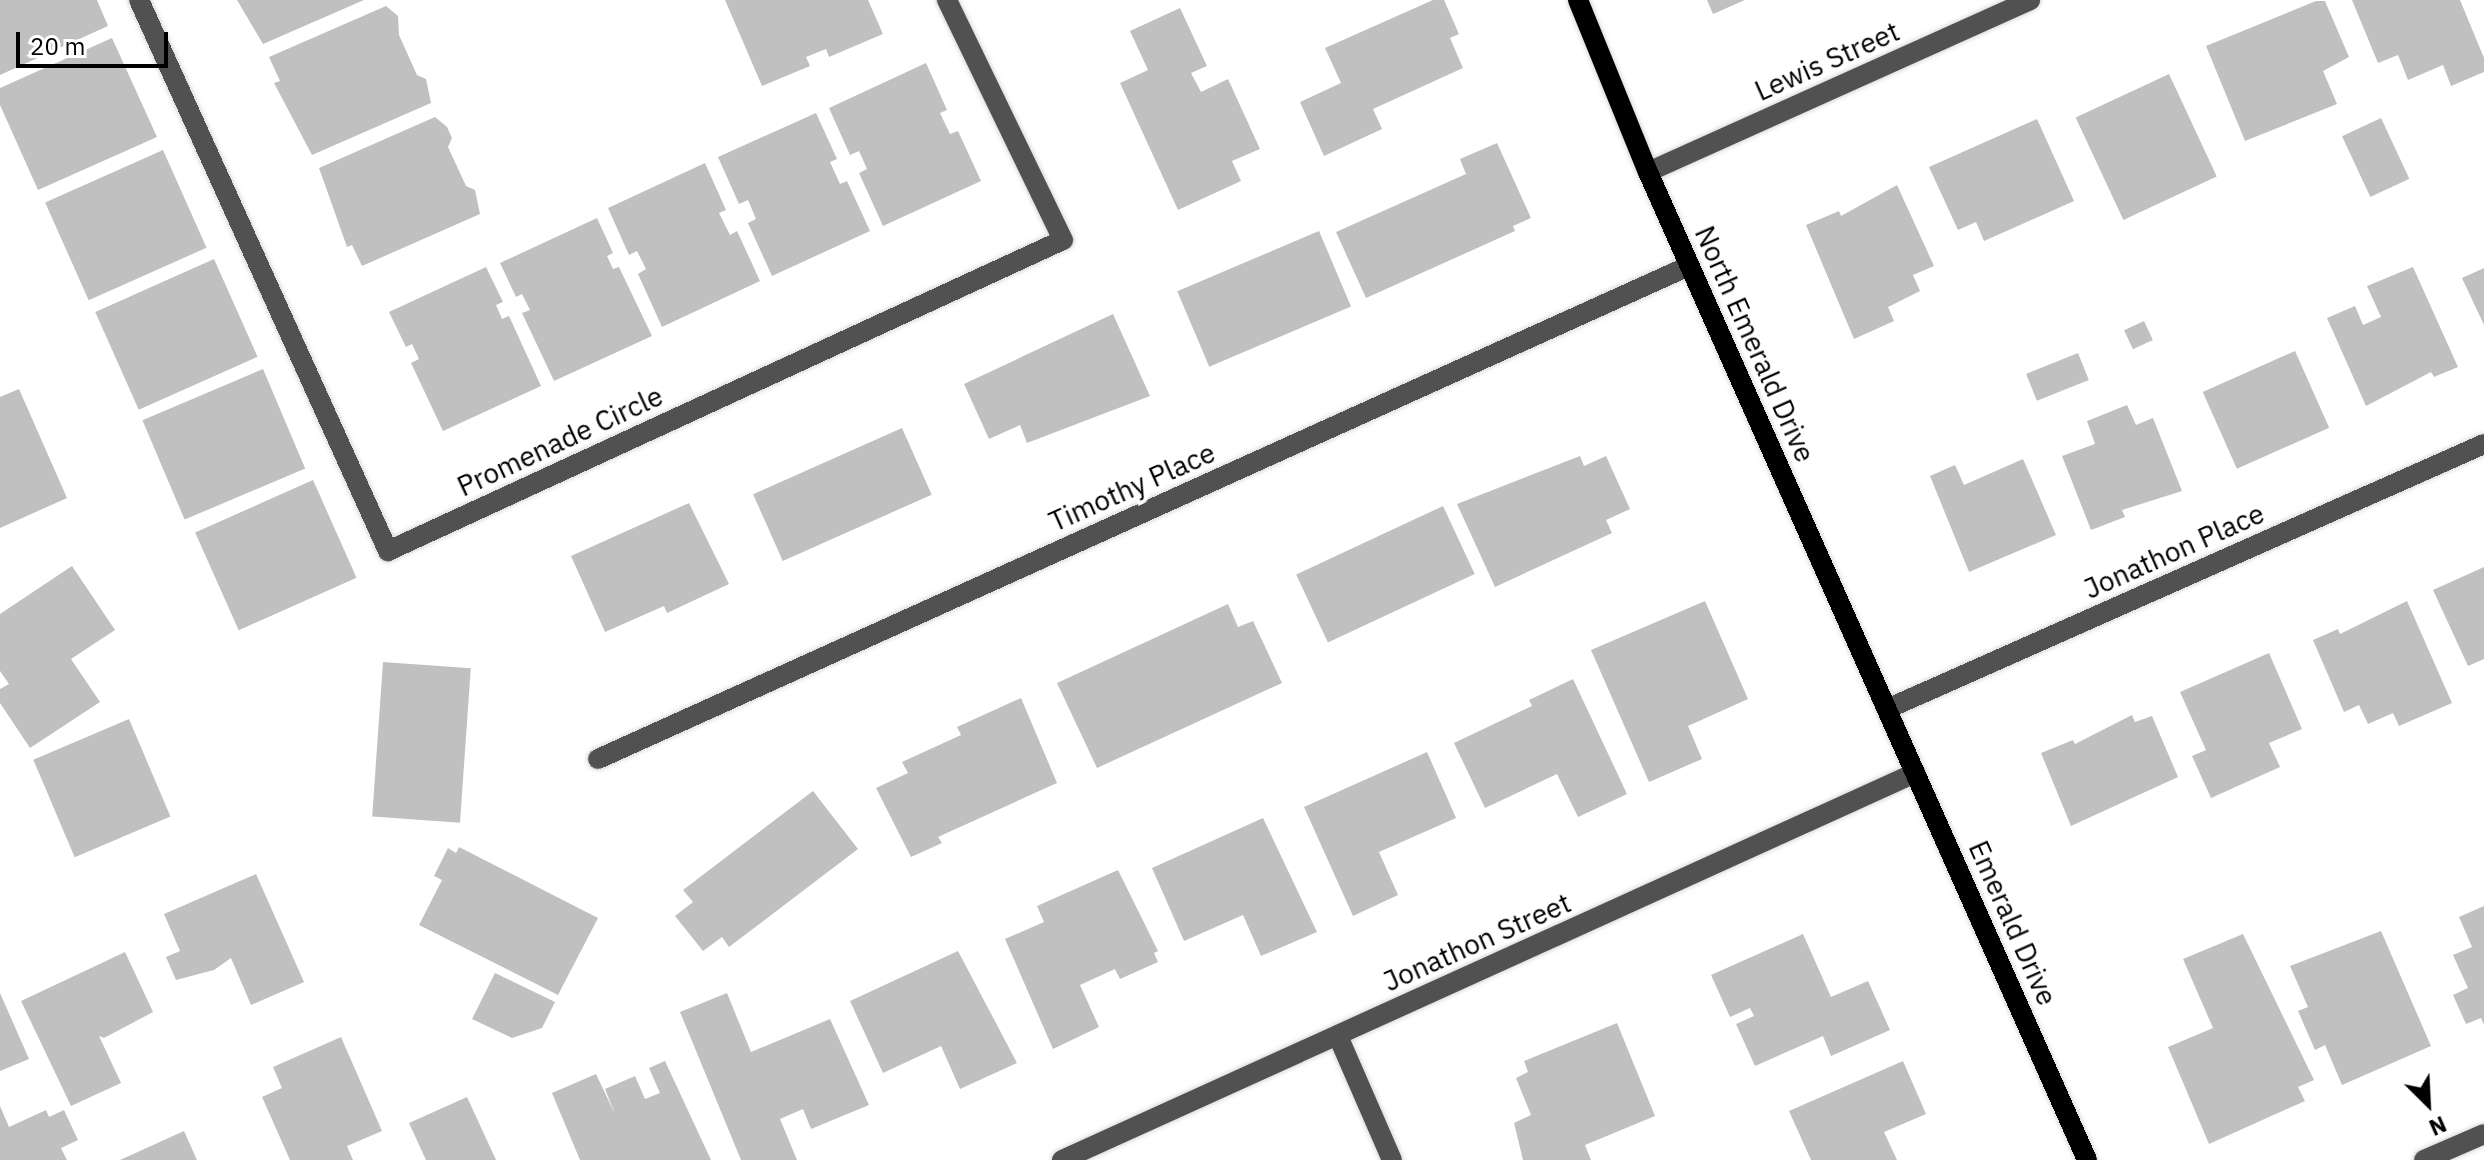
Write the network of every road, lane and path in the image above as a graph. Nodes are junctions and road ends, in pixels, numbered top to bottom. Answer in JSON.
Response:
{"nodes":[{"id":1,"x":139,"y":0,"type":"edge"},
{"id":2,"x":947,"y":0,"type":"edge"},
{"id":3,"x":1578,"y":0,"type":"edge"},
{"id":4,"x":2030,"y":0,"type":"edge"},
{"id":5,"x":1648,"y":172,"type":"junction"},
{"id":6,"x":1689,"y":266,"type":"junction"},
{"id":7,"x":2484,"y":444,"type":"edge"},
{"id":8,"x":1887,"y":709,"type":"junction"},
{"id":9,"x":598,"y":759,"type":"dead end"},
{"id":10,"x":1915,"y":773,"type":"junction"},
{"id":11,"x":1338,"y":1036,"type":"junction"},
{"id":12,"x":2484,"y":1134,"type":"edge"},
{"id":13,"x":1062,"y":1160,"type":"edge"},
{"id":14,"x":1392,"y":1160,"type":"edge"},
{"id":15,"x":2087,"y":1160,"type":"edge"},
{"id":16,"x":2424,"y":1160,"type":"edge"}],
"edges":[{"from":1,"to":2,"type":"street","name":"Promenade Circle"},
{"from":3,"to":5,"type":"main road","name":"North Emerald Drive"},
{"from":4,"to":5,"type":"street","name":"Lewis Street"},
{"from":5,"to":6,"type":"main road","name":"North Emerald Drive"},
{"from":6,"to":8,"type":"main road","name":"North Emerald Drive"},
{"from":6,"to":9,"type":"street","name":"Timothy Place"},
{"from":7,"to":8,"type":"street","name":"Jonathon Place"},
{"from":8,"to":10,"type":"main road","name":"Emerald Drive"},
{"from":10,"to":11,"type":"street","name":"Jonathon Street"},
{"from":10,"to":15,"type":"main road","name":"Emerald Drive"},
{"from":11,"to":13,"type":"street","name":"Jonathon Street"},
{"from":11,"to":14,"type":"street"},
{"from":12,"to":16,"type":"street"}]}
